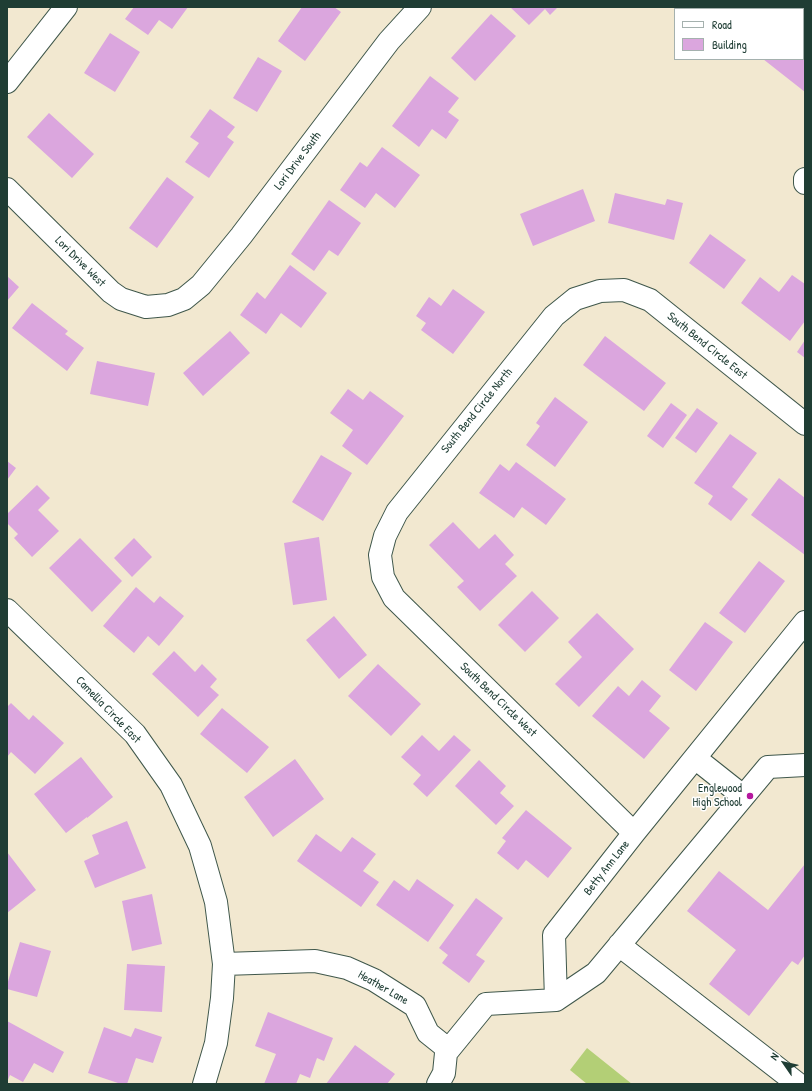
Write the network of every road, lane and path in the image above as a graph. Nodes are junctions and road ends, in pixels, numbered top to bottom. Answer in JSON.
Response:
{"nodes":[{"id":1,"x":66,"y":7,"type":"edge"},
{"id":2,"x":420,"y":7,"type":"edge"},
{"id":3,"x":7,"y":82,"type":"edge"},
{"id":4,"x":805,"y":179,"type":"edge"},
{"id":5,"x":805,"y":183,"type":"edge"},
{"id":6,"x":7,"y":189,"type":"edge"},
{"id":7,"x":600,"y":291,"type":"joint"},
{"id":8,"x":168,"y":305,"type":"joint"},
{"id":9,"x":805,"y":424,"type":"edge"},
{"id":10,"x":380,"y":555,"type":"joint"},
{"id":11,"x":7,"y":610,"type":"edge"},
{"id":12,"x":805,"y":622,"type":"edge"},
{"id":13,"x":695,"y":758,"type":"junction"},
{"id":14,"x":805,"y":765,"type":"edge"},
{"id":15,"x":744,"y":796,"type":"junction"},
{"id":16,"x":634,"y":833,"type":"junction"},
{"id":17,"x":619,"y":945,"type":"junction"},
{"id":18,"x":224,"y":964,"type":"junction"},
{"id":19,"x":556,"y":1000,"type":"junction"},
{"id":20,"x":448,"y":1050,"type":"junction"},
{"id":21,"x":204,"y":1084,"type":"edge"},
{"id":22,"x":438,"y":1084,"type":"edge"},
{"id":23,"x":798,"y":1084,"type":"edge"}],
"edges":[{"from":1,"to":3,"type":"street"},
{"from":2,"to":8,"type":"street","name":"Lori Drive South"},
{"from":4,"to":5,"type":"street"},
{"from":6,"to":8,"type":"street","name":"Lori Drive West"},
{"from":7,"to":9,"type":"street","name":"South Bend Circle East"},
{"from":7,"to":10,"type":"street","name":"South Bend Circle North"},
{"from":10,"to":16,"type":"street","name":"South Bend Circle West"},
{"from":11,"to":18,"type":"street","name":"Camellia Circle East"},
{"from":12,"to":13,"type":"street","name":"Betty Ann Lane"},
{"from":13,"to":15,"type":"street"},
{"from":13,"to":16,"type":"street","name":"Betty Ann Lane"},
{"from":14,"to":15,"type":"street"},
{"from":15,"to":17,"type":"street"},
{"from":16,"to":19,"type":"street","name":"Betty Ann Lane"},
{"from":17,"to":19,"type":"street"},
{"from":17,"to":23,"type":"street"},
{"from":18,"to":20,"type":"street","name":"Heather Lane"},
{"from":18,"to":21,"type":"street","name":"Camellia Circle East"},
{"from":19,"to":20,"type":"street"},
{"from":20,"to":22,"type":"street"}]}
